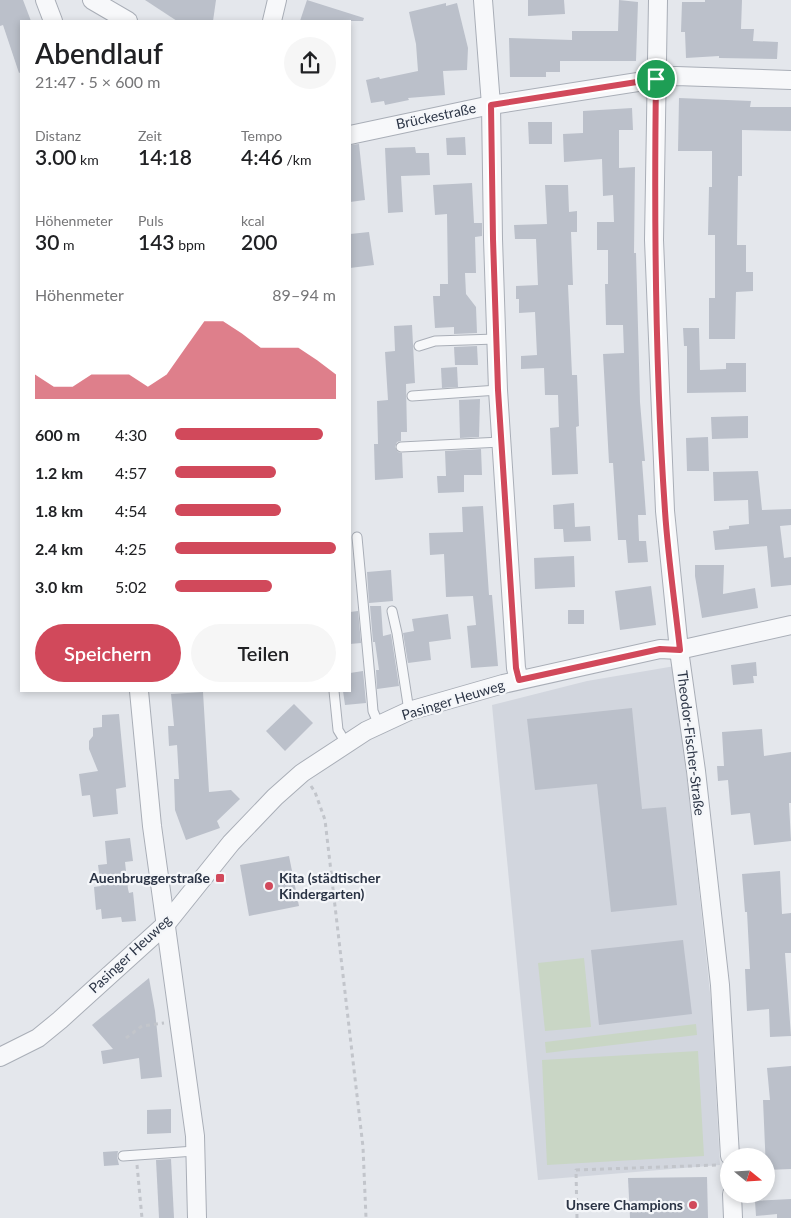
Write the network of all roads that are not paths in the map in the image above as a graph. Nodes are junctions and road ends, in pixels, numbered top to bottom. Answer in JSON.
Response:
{"nodes":[{"id":1,"x":45,"y":0,"type":"edge"},
{"id":2,"x":92,"y":0,"type":"edge"},
{"id":3,"x":277,"y":0,"type":"edge"},
{"id":4,"x":483,"y":0,"type":"edge"},
{"id":5,"x":658,"y":0,"type":"edge"},
{"id":6,"x":53,"y":20,"type":"edge"},
{"id":7,"x":126,"y":20,"type":"edge"},
{"id":8,"x":272,"y":20,"type":"edge"},
{"id":9,"x":656,"y":79,"type":"junction"},
{"id":10,"x":791,"y":80,"type":"edge"},
{"id":11,"x":491,"y":105,"type":"junction"},
{"id":12,"x":351,"y":135,"type":"edge"},
{"id":13,"x":496,"y":338,"type":"junction"},
{"id":14,"x":420,"y":346,"type":"dead end"},
{"id":15,"x":498,"y":390,"type":"junction"},
{"id":16,"x":412,"y":396,"type":"dead end"},
{"id":17,"x":501,"y":442,"type":"junction"},
{"id":18,"x":401,"y":447,"type":"dead end"},
{"id":19,"x":357,"y":537,"type":"dead end"},
{"id":20,"x":392,"y":610,"type":"dead end"},
{"id":21,"x":791,"y":625,"type":"edge"},
{"id":22,"x":680,"y":650,"type":"junction"},
{"id":23,"x":519,"y":680,"type":"junction"},
{"id":24,"x":139,"y":692,"type":"edge"},
{"id":25,"x":334,"y":692,"type":"edge"},
{"id":26,"x":409,"y":711,"type":"junction"},
{"id":27,"x":379,"y":724,"type":"junction"},
{"id":28,"x":346,"y":743,"type":"junction"},
{"id":29,"x":166,"y":924,"type":"junction"},
{"id":30,"x":0,"y":1058,"type":"edge"},
{"id":31,"x":724,"y":1148,"type":"edge"},
{"id":32,"x":195,"y":1151,"type":"junction"},
{"id":33,"x":123,"y":1156,"type":"dead end"},
{"id":34,"x":732,"y":1203,"type":"edge"},
{"id":35,"x":197,"y":1218,"type":"edge"},
{"id":36,"x":733,"y":1218,"type":"edge"}],
"edges":[{"from":1,"to":6,"type":"street"},
{"from":2,"to":7,"type":"street"},
{"from":3,"to":8,"type":"street"},
{"from":4,"to":11,"type":"street"},
{"from":5,"to":9,"type":"street","name":"Theodor-Fischer-Straße"},
{"from":9,"to":10,"type":"street","name":"Brückestraße"},
{"from":9,"to":11,"type":"street","name":"Brückestraße"},
{"from":9,"to":22,"type":"street","name":"Theodor-Fischer-Straße"},
{"from":11,"to":12,"type":"street","name":"Brückestraße"},
{"from":11,"to":13,"type":"street"},
{"from":13,"to":14,"type":"lane"},
{"from":13,"to":15,"type":"street"},
{"from":15,"to":16,"type":"lane"},
{"from":15,"to":17,"type":"street"},
{"from":17,"to":18,"type":"lane"},
{"from":17,"to":23,"type":"street"},
{"from":19,"to":27,"type":"lane"},
{"from":20,"to":26,"type":"lane"},
{"from":21,"to":22,"type":"street","name":"Pasinger Heuweg"},
{"from":22,"to":23,"type":"street","name":"Pasinger Heuweg"},
{"from":22,"to":31,"type":"street","name":"Theodor-Fischer-Straße"},
{"from":23,"to":26,"type":"street","name":"Pasinger Heuweg"},
{"from":24,"to":29,"type":"street"},
{"from":25,"to":28,"type":"lane"},
{"from":26,"to":27,"type":"street","name":"Pasinger Heuweg"},
{"from":27,"to":28,"type":"street","name":"Pasinger Heuweg"},
{"from":28,"to":29,"type":"street","name":"Pasinger Heuweg"},
{"from":29,"to":30,"type":"street","name":"Pasinger Heuweg"},
{"from":29,"to":32,"type":"street"},
{"from":32,"to":33,"type":"lane"},
{"from":32,"to":35,"type":"street"},
{"from":34,"to":36,"type":"street"}]}
